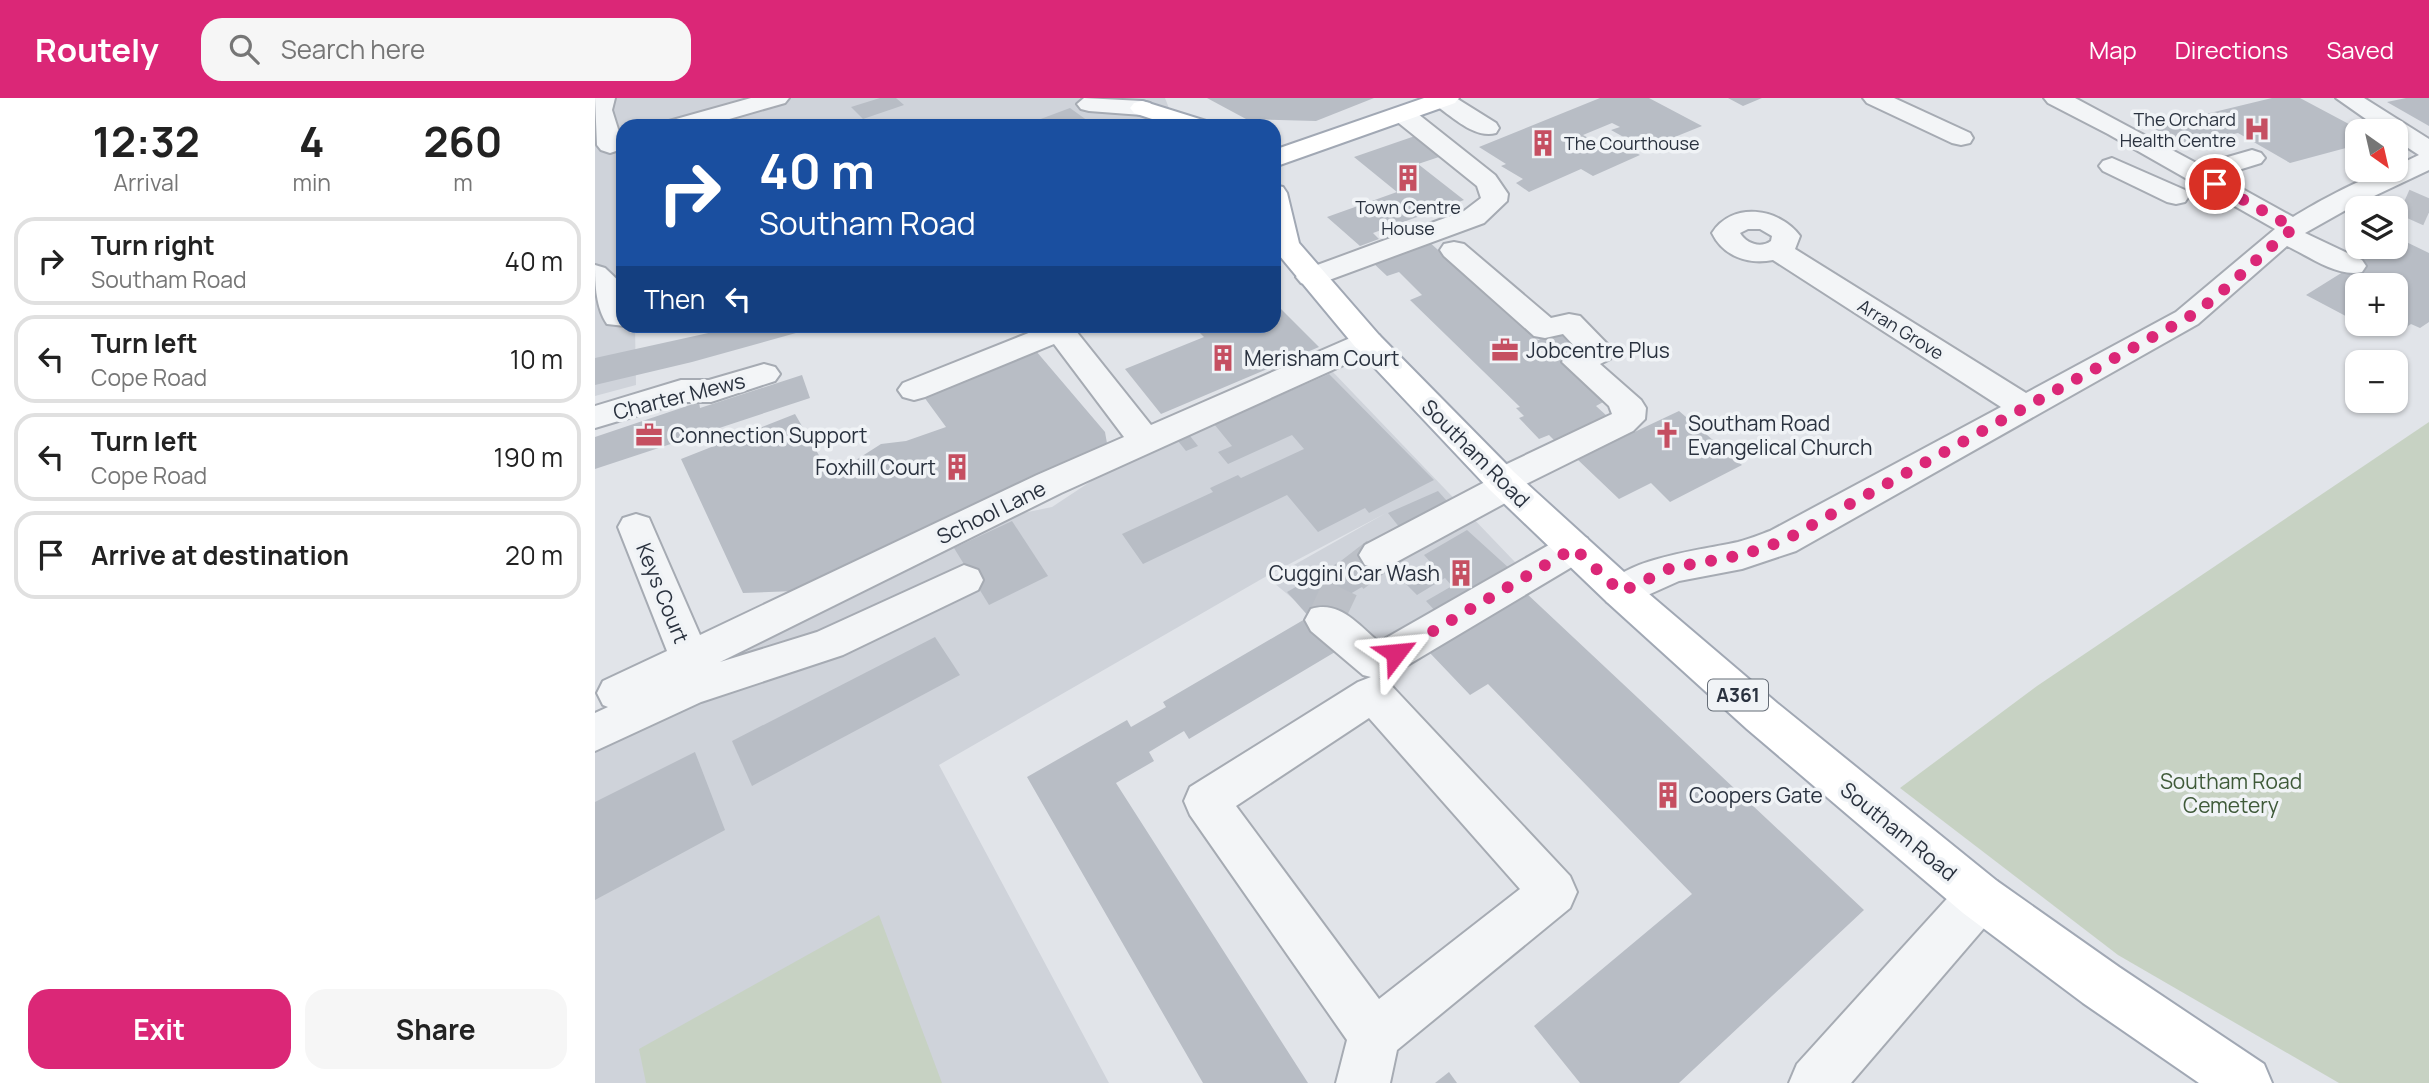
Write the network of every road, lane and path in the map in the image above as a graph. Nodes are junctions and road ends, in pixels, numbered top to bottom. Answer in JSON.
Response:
{"nodes":[{"id":1,"x":603,"y":98,"type":"edge"},
{"id":2,"x":776,"y":98,"type":"edge"},
{"id":3,"x":1484,"y":98,"type":"edge"},
{"id":4,"x":1875,"y":98,"type":"edge"},
{"id":5,"x":1927,"y":98,"type":"edge"},
{"id":6,"x":2348,"y":98,"type":"edge"},
{"id":7,"x":1089,"y":104,"type":"dead end"},
{"id":8,"x":1433,"y":104,"type":"edge"},
{"id":9,"x":2066,"y":105,"type":"edge"},
{"id":10,"x":1901,"y":110,"type":"junction"},
{"id":11,"x":1142,"y":111,"type":"edge"},
{"id":12,"x":748,"y":117,"type":"edge"},
{"id":13,"x":1171,"y":119,"type":"edge"},
{"id":14,"x":1376,"y":124,"type":"junction"},
{"id":15,"x":1487,"y":128,"type":"dead end"},
{"id":16,"x":1961,"y":138,"type":"dead end"},
{"id":17,"x":1281,"y":140,"type":"edge"},
{"id":18,"x":609,"y":145,"type":"edge"},
{"id":19,"x":2429,"y":150,"type":"edge"},
{"id":20,"x":1281,"y":157,"type":"edge"},
{"id":21,"x":2252,"y":158,"type":"dead end"},
{"id":22,"x":2429,"y":160,"type":"edge"},
{"id":23,"x":2112,"y":166,"type":"dead end"},
{"id":24,"x":2191,"y":170,"type":"junction"},
{"id":25,"x":2146,"y":181,"type":"junction"},
{"id":26,"x":2372,"y":188,"type":"junction"},
{"id":27,"x":2176,"y":196,"type":"dead end"},
{"id":28,"x":2390,"y":196,"type":"tunnel mouth"},
{"id":29,"x":2290,"y":231,"type":"junction"},
{"id":30,"x":1281,"y":239,"type":"edge"},
{"id":31,"x":1454,"y":250,"type":"dead end"},
{"id":32,"x":1777,"y":250,"type":"dead end"},
{"id":33,"x":2352,"y":266,"type":"dead end"},
{"id":34,"x":595,"y":274,"type":"edge"},
{"id":35,"x":1311,"y":277,"type":"junction"},
{"id":36,"x":612,"y":320,"type":"edge"},
{"id":37,"x":1055,"y":333,"type":"edge"},
{"id":38,"x":1070,"y":333,"type":"edge"},
{"id":39,"x":1369,"y":342,"type":"junction"},
{"id":40,"x":764,"y":374,"type":"dead end"},
{"id":41,"x":914,"y":390,"type":"dead end"},
{"id":42,"x":2025,"y":407,"type":"junction"},
{"id":43,"x":595,"y":417,"type":"edge"},
{"id":44,"x":1145,"y":441,"type":"junction"},
{"id":45,"x":1504,"y":483,"type":"junction"},
{"id":46,"x":636,"y":527,"type":"dead end"},
{"id":47,"x":1574,"y":548,"type":"junction"},
{"id":48,"x":1378,"y":555,"type":"tunnel mouth"},
{"id":49,"x":964,"y":580,"type":"dead end"},
{"id":50,"x":1621,"y":592,"type":"junction"},
{"id":51,"x":1325,"y":620,"type":"dead end"},
{"id":52,"x":690,"y":659,"type":"junction"},
{"id":53,"x":618,"y":694,"type":"dead end"},
{"id":54,"x":595,"y":733,"type":"edge"},
{"id":55,"x":1980,"y":897,"type":"junction"},
{"id":56,"x":1368,"y":1059,"type":"edge"},
{"id":57,"x":1816,"y":1083,"type":"edge"},
{"id":58,"x":2245,"y":1083,"type":"edge"}],
"edges":[{"from":1,"to":18,"type":"street"},
{"from":2,"to":12,"type":"street"},
{"from":3,"to":8,"type":"street"},
{"from":4,"to":10,"type":"street"},
{"from":5,"to":10,"type":"street"},
{"from":6,"to":19,"type":"street"},
{"from":7,"to":11,"type":"street"},
{"from":8,"to":14,"type":"main road"},
{"from":8,"to":15,"type":"street"},
{"from":8,"to":35,"type":"street"},
{"from":9,"to":24,"type":"street"},
{"from":10,"to":16,"type":"street"},
{"from":11,"to":13,"type":"main road"},
{"from":14,"to":17,"type":"main road"},
{"from":14,"to":20,"type":"main road"},
{"from":21,"to":24,"type":"street"},
{"from":22,"to":26,"type":"street"},
{"from":23,"to":25,"type":"street"},
{"from":24,"to":25,"type":"street"},
{"from":24,"to":29,"type":"street"},
{"from":25,"to":27,"type":"street"},
{"from":26,"to":28,"type":"street"},
{"from":26,"to":29,"type":"street"},
{"from":29,"to":33,"type":"street"},
{"from":29,"to":42,"type":"street"},
{"from":30,"to":35,"type":"main road","name":"Southam Road","number":"A361"},
{"from":31,"to":45,"type":"street"},
{"from":32,"to":42,"type":"street","name":"Arran Grove"},
{"from":34,"to":36,"type":"street"},
{"from":35,"to":39,"type":"main road","name":"Southam Road","number":"A361"},
{"from":37,"to":41,"type":"street"},
{"from":38,"to":44,"type":"street"},
{"from":39,"to":44,"type":"street","name":"School Lane"},
{"from":39,"to":45,"type":"main road","name":"Southam Road","number":"A361"},
{"from":40,"to":43,"type":"street","name":"Charter Mews"},
{"from":42,"to":50,"type":"street"},
{"from":44,"to":52,"type":"street","name":"School Lane"},
{"from":45,"to":47,"type":"main road","name":"Southam Road","number":"A361"},
{"from":45,"to":48,"type":"street"},
{"from":46,"to":52,"type":"street","name":"Keys Court"},
{"from":47,"to":50,"type":"main road","name":"Southam Road","number":"A361"},
{"from":47,"to":51,"type":"street"},
{"from":49,"to":54,"type":"street"},
{"from":50,"to":55,"type":"main road","name":"Southam Road","number":"A361"},
{"from":52,"to":53,"type":"street","name":"School Lane"},
{"from":55,"to":57,"type":"street"},
{"from":55,"to":58,"type":"main road","name":"Southam Road","number":"A361"},
{"from":56,"to":56,"type":"street"}]}
